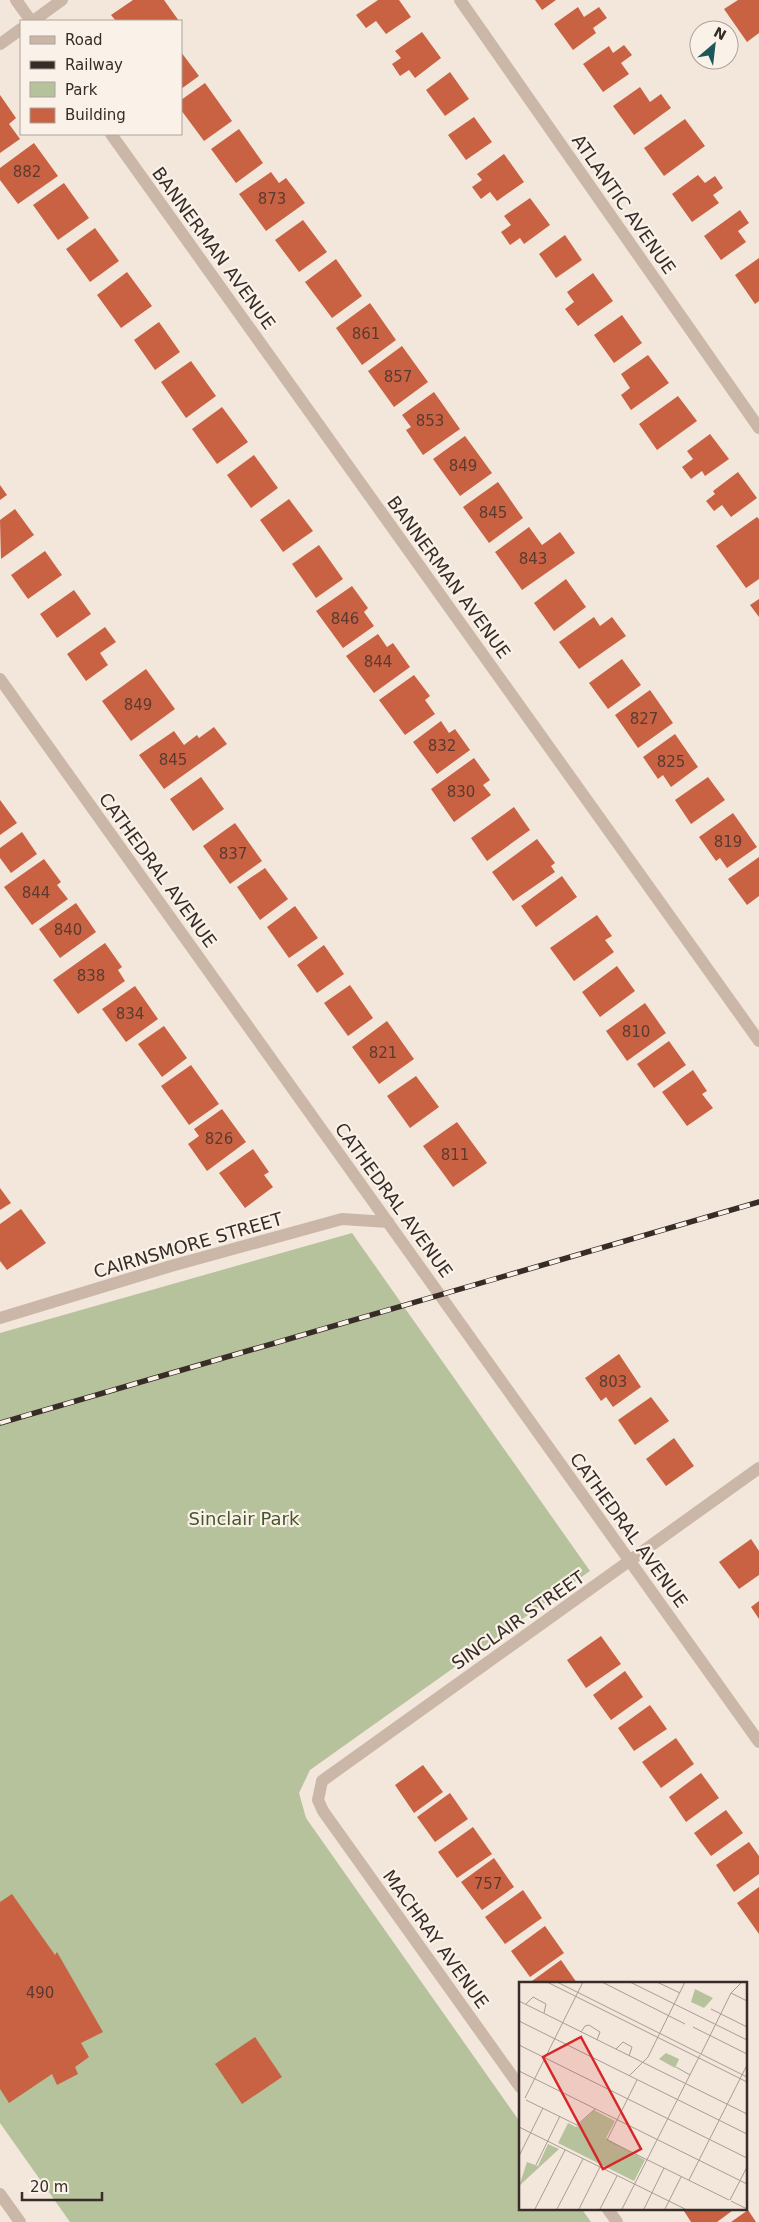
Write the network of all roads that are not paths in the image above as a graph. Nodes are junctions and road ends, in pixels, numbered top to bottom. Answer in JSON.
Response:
{"nodes":[{"id":1,"x":16,"y":0,"type":"edge"},
{"id":2,"x":62,"y":0,"type":"edge"},
{"id":3,"x":460,"y":0,"type":"edge"},
{"id":4,"x":31,"y":20,"type":"edge"},
{"id":5,"x":33,"y":20,"type":"edge"},
{"id":6,"x":20,"y":31,"type":"edge"},
{"id":7,"x":0,"y":44,"type":"edge"},
{"id":8,"x":112,"y":135,"type":"edge"},
{"id":9,"x":759,"y":428,"type":"edge"},
{"id":10,"x":0,"y":678,"type":"edge"},
{"id":11,"x":759,"y":1042,"type":"edge"},
{"id":12,"x":388,"y":1222,"type":"junction"},
{"id":13,"x":0,"y":1318,"type":"edge"},
{"id":14,"x":759,"y":1468,"type":"edge"},
{"id":15,"x":630,"y":1562,"type":"junction"},
{"id":16,"x":759,"y":1742,"type":"edge"},
{"id":17,"x":323,"y":1811,"type":"joint"},
{"id":18,"x":519,"y":2086,"type":"edge"},
{"id":19,"x":0,"y":2194,"type":"edge"},
{"id":20,"x":608,"y":2210,"type":"edge"},
{"id":21,"x":20,"y":2222,"type":"edge"},
{"id":22,"x":617,"y":2222,"type":"edge"}],
"edges":[{"from":1,"to":4,"type":"street"},
{"from":2,"to":5,"type":"street"},
{"from":3,"to":9,"type":"street","name":"ATLANTIC AVENUE"},
{"from":6,"to":7,"type":"street"},
{"from":8,"to":11,"type":"street","name":"BANNERMAN AVENUE"},
{"from":10,"to":12,"type":"street","name":"CATHEDRAL AVENUE"},
{"from":12,"to":13,"type":"street","name":"CAIRNSMORE STREET"},
{"from":12,"to":15,"type":"street","name":"CATHEDRAL AVENUE"},
{"from":14,"to":15,"type":"street","name":"SINCLAIR STREET"},
{"from":15,"to":16,"type":"street","name":"CATHEDRAL AVENUE"},
{"from":15,"to":17,"type":"street","name":"SINCLAIR STREET"},
{"from":17,"to":18,"type":"street","name":"MACHRAY AVENUE"},
{"from":19,"to":21,"type":"street"},
{"from":20,"to":22,"type":"street"}]}
